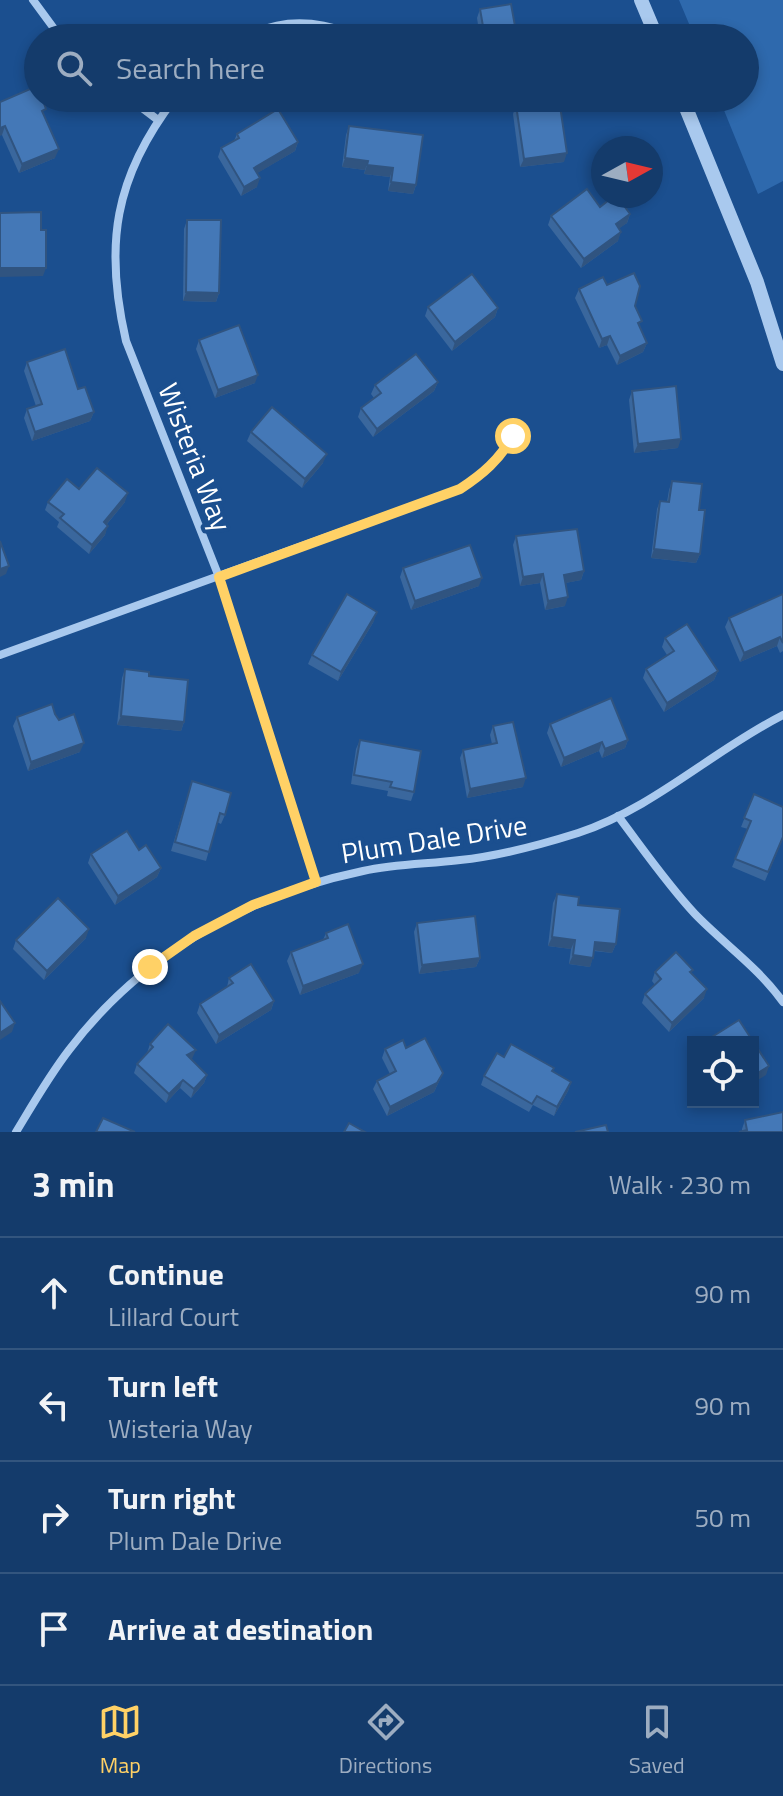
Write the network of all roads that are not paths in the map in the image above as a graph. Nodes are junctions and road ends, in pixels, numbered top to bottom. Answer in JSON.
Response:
{"nodes":[{"id":1,"x":33,"y":0,"type":"edge"},
{"id":2,"x":641,"y":0,"type":"edge"},
{"id":3,"x":51,"y":24,"type":"edge"},
{"id":4,"x":288,"y":24,"type":"edge"},
{"id":5,"x":319,"y":24,"type":"edge"},
{"id":6,"x":651,"y":24,"type":"edge"},
{"id":7,"x":147,"y":112,"type":"edge"},
{"id":8,"x":164,"y":112,"type":"edge"},
{"id":9,"x":688,"y":112,"type":"edge"},
{"id":10,"x":158,"y":120,"type":"junction"},
{"id":11,"x":783,"y":364,"type":"edge"},
{"id":12,"x":513,"y":436,"type":"dead end"},
{"id":13,"x":219,"y":577,"type":"junction"},
{"id":14,"x":0,"y":655,"type":"edge"},
{"id":15,"x":783,"y":715,"type":"edge"},
{"id":16,"x":618,"y":816,"type":"junction"},
{"id":17,"x":316,"y":882,"type":"junction"},
{"id":18,"x":783,"y":1002,"type":"edge"},
{"id":19,"x":16,"y":1132,"type":"edge"}],
"edges":[{"from":1,"to":3,"type":"street"},
{"from":2,"to":6,"type":"street"},
{"from":4,"to":5,"type":"street"},
{"from":7,"to":10,"type":"street"},
{"from":8,"to":10,"type":"street","name":"Wisteria Way"},
{"from":9,"to":11,"type":"street"},
{"from":10,"to":13,"type":"street","name":"Wisteria Way"},
{"from":12,"to":13,"type":"street"},
{"from":13,"to":14,"type":"street"},
{"from":13,"to":17,"type":"street","name":"Wisteria Way"},
{"from":15,"to":16,"type":"street","name":"Plum Dale Drive"},
{"from":16,"to":17,"type":"street","name":"Plum Dale Drive"},
{"from":16,"to":18,"type":"street"},
{"from":17,"to":19,"type":"street","name":"Plum Dale Drive"}]}
